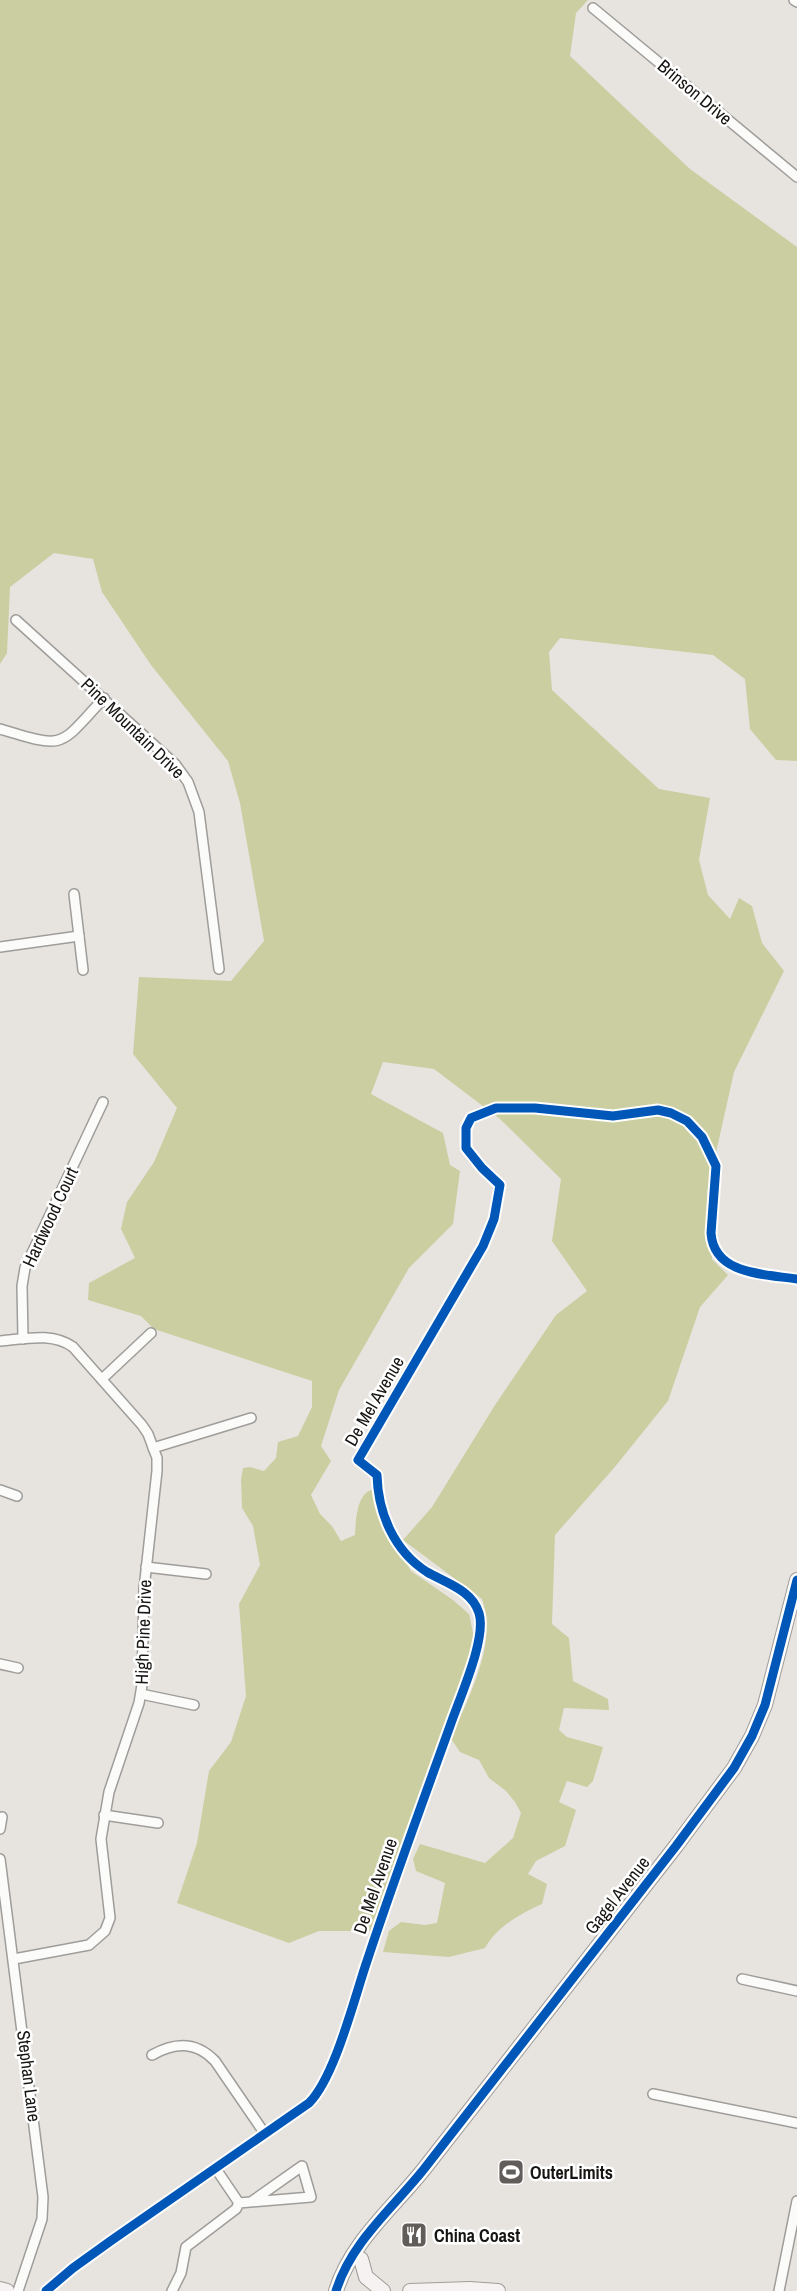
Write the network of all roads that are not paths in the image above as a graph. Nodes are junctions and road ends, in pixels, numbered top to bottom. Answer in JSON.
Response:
{"nodes":[{"id":1,"x":593,"y":8,"type":"dead end"},
{"id":2,"x":797,"y":177,"type":"edge"},
{"id":3,"x":16,"y":620,"type":"dead end"},
{"id":4,"x":104,"y":698,"type":"junction"},
{"id":5,"x":0,"y":729,"type":"edge"},
{"id":6,"x":74,"y":894,"type":"dead end"},
{"id":7,"x":79,"y":936,"type":"junction"},
{"id":8,"x":0,"y":947,"type":"edge"},
{"id":9,"x":219,"y":969,"type":"dead end"},
{"id":10,"x":83,"y":970,"type":"dead end"},
{"id":11,"x":103,"y":1102,"type":"dead end"},
{"id":12,"x":797,"y":1279,"type":"edge"},
{"id":13,"x":150,"y":1333,"type":"dead end"},
{"id":14,"x":23,"y":1339,"type":"junction"},
{"id":15,"x":0,"y":1341,"type":"edge"},
{"id":16,"x":102,"y":1378,"type":"junction"},
{"id":17,"x":250,"y":1418,"type":"dead end"},
{"id":18,"x":153,"y":1448,"type":"junction"},
{"id":19,"x":0,"y":1490,"type":"edge"},
{"id":20,"x":17,"y":1496,"type":"dead end"},
{"id":21,"x":146,"y":1567,"type":"junction"},
{"id":22,"x":206,"y":1574,"type":"dead end"},
{"id":23,"x":797,"y":1580,"type":"edge"},
{"id":24,"x":0,"y":1664,"type":"edge"},
{"id":25,"x":18,"y":1668,"type":"dead end"},
{"id":26,"x":141,"y":1694,"type":"junction"},
{"id":27,"x":194,"y":1705,"type":"dead end"},
{"id":28,"x":104,"y":1815,"type":"junction"},
{"id":29,"x":3,"y":1817,"type":"dead end"},
{"id":30,"x":158,"y":1823,"type":"dead end"},
{"id":31,"x":0,"y":1829,"type":"edge"},
{"id":32,"x":0,"y":1859,"type":"edge"},
{"id":33,"x":14,"y":1959,"type":"junction"},
{"id":34,"x":742,"y":1980,"type":"dead end"},
{"id":35,"x":797,"y":1991,"type":"edge"},
{"id":36,"x":152,"y":2055,"type":"dead end"},
{"id":37,"x":653,"y":2094,"type":"dead end"},
{"id":38,"x":797,"y":2123,"type":"edge"},
{"id":39,"x":265,"y":2134,"type":"junction"},
{"id":40,"x":216,"y":2169,"type":"junction"},
{"id":41,"x":401,"y":2198,"type":"junction"},
{"id":42,"x":797,"y":2201,"type":"edge"},
{"id":43,"x":251,"y":2202,"type":"junction"},
{"id":44,"x":239,"y":2203,"type":"junction"},
{"id":45,"x":361,"y":2259,"type":"junction"},
{"id":46,"x":0,"y":2289,"type":"edge"},
{"id":47,"x":7,"y":2291,"type":"edge"},
{"id":48,"x":18,"y":2291,"type":"edge"},
{"id":49,"x":46,"y":2291,"type":"edge"},
{"id":50,"x":172,"y":2291,"type":"edge"},
{"id":51,"x":336,"y":2291,"type":"edge"},
{"id":52,"x":346,"y":2291,"type":"edge"},
{"id":53,"x":383,"y":2291,"type":"edge"},
{"id":54,"x":416,"y":2291,"type":"edge"},
{"id":55,"x":498,"y":2291,"type":"edge"},
{"id":56,"x":779,"y":2291,"type":"edge"}],
"edges":[{"from":1,"to":2,"type":"street","name":"Brinson Drive"},
{"from":3,"to":4,"type":"street","name":"Pine Mountain Drive"},
{"from":4,"to":5,"type":"street"},
{"from":4,"to":9,"type":"street","name":"Pine Mountain Drive"},
{"from":6,"to":7,"type":"street"},
{"from":7,"to":8,"type":"street"},
{"from":7,"to":10,"type":"street"},
{"from":11,"to":14,"type":"street","name":"Hardwood Court"},
{"from":12,"to":39,"type":"street","name":"De Mel Avenue"},
{"from":13,"to":16,"type":"street"},
{"from":14,"to":15,"type":"street","name":"High Pine Drive"},
{"from":14,"to":16,"type":"street","name":"High Pine Drive"},
{"from":16,"to":18,"type":"street","name":"High Pine Drive"},
{"from":17,"to":18,"type":"street"},
{"from":18,"to":21,"type":"street","name":"High Pine Drive"},
{"from":19,"to":20,"type":"street"},
{"from":21,"to":22,"type":"street"},
{"from":21,"to":26,"type":"street","name":"High Pine Drive"},
{"from":23,"to":41,"type":"street","name":"Gagel Avenue"},
{"from":24,"to":25,"type":"street"},
{"from":26,"to":27,"type":"street"},
{"from":26,"to":28,"type":"street","name":"High Pine Drive"},
{"from":28,"to":30,"type":"street"},
{"from":28,"to":33,"type":"street","name":"High Pine Drive"},
{"from":29,"to":31,"type":"street"},
{"from":32,"to":33,"type":"street","name":"Stephan Lane"},
{"from":33,"to":48,"type":"street","name":"Stephan Lane"},
{"from":34,"to":35,"type":"street"},
{"from":36,"to":39,"type":"street"},
{"from":37,"to":38,"type":"street"},
{"from":39,"to":40,"type":"street","name":"De Mel Avenue"},
{"from":40,"to":44,"type":"street"},
{"from":40,"to":49,"type":"street","name":"De Mel Avenue"},
{"from":41,"to":45,"type":"street","name":"Gagel Avenue"},
{"from":41,"to":51,"type":"street","name":"Gagel Avenue"},
{"from":42,"to":56,"type":"street"},
{"from":43,"to":43,"type":"street"},
{"from":43,"to":44,"type":"street"},
{"from":44,"to":50,"type":"street"},
{"from":45,"to":52,"type":"street","name":"Gagel Avenue"},
{"from":45,"to":53,"type":"street"},
{"from":46,"to":47,"type":"street"},
{"from":54,"to":55,"type":"street"}]}
